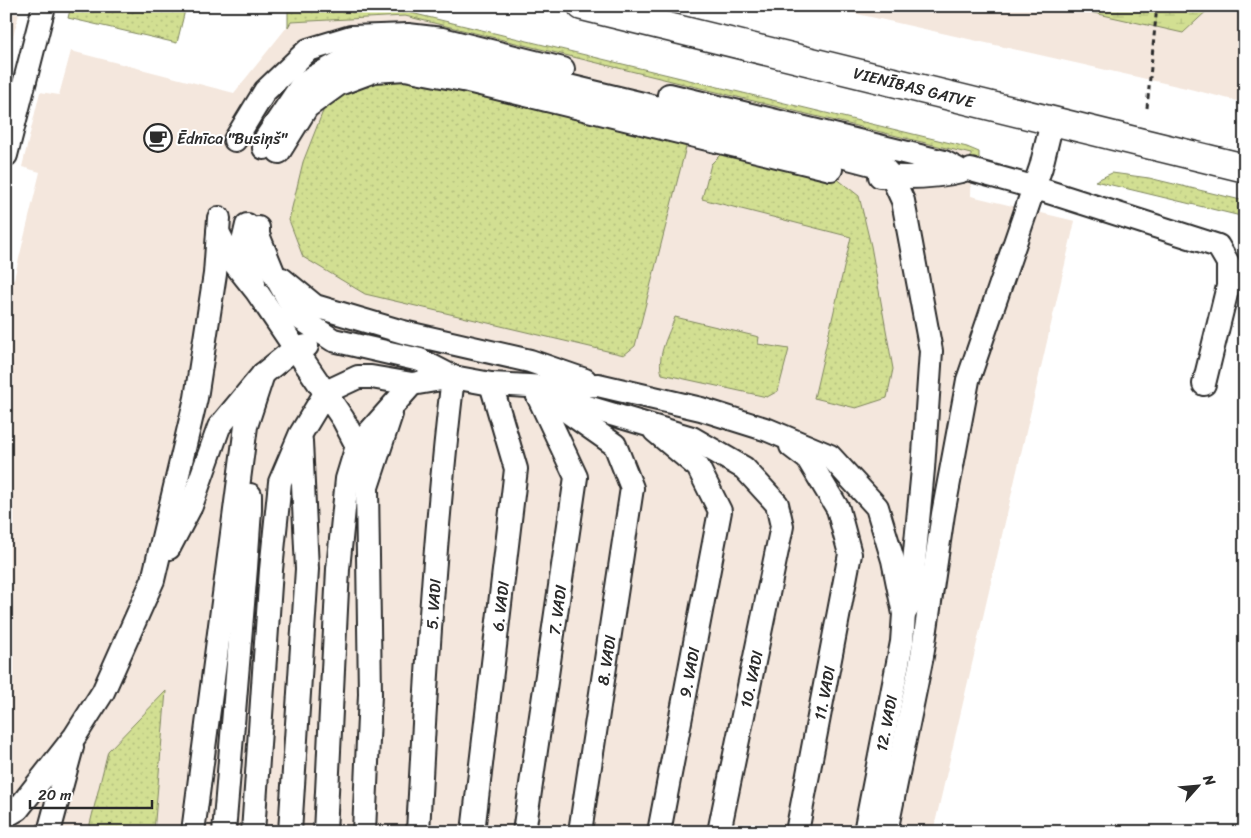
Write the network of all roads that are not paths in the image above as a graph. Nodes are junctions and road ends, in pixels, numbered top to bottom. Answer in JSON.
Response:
{"nodes":[{"id":1,"x":44,"y":6,"type":"edge"},
{"id":2,"x":582,"y":6,"type":"edge"},
{"id":3,"x":1052,"y":122,"type":"junction"},
{"id":4,"x":235,"y":140,"type":"dead end"},
{"id":5,"x":271,"y":150,"type":"dead end"},
{"id":6,"x":6,"y":154,"type":"edge"},
{"id":7,"x":1245,"y":168,"type":"edge"},
{"id":8,"x":971,"y":170,"type":"dead end"},
{"id":9,"x":892,"y":177,"type":"junction"},
{"id":10,"x":1033,"y":187,"type":"junction"},
{"id":11,"x":273,"y":272,"type":"junction"},
{"id":12,"x":256,"y":292,"type":"junction"},
{"id":13,"x":333,"y":340,"type":"junction"},
{"id":14,"x":294,"y":349,"type":"junction"},
{"id":15,"x":263,"y":374,"type":"junction"},
{"id":16,"x":453,"y":377,"type":"junction"},
{"id":17,"x":412,"y":384,"type":"junction"},
{"id":18,"x":491,"y":384,"type":"junction"},
{"id":19,"x":1204,"y":384,"type":"dead end"},
{"id":20,"x":598,"y":385,"type":"junction"},
{"id":21,"x":326,"y":392,"type":"junction"},
{"id":22,"x":538,"y":396,"type":"junction"},
{"id":23,"x":394,"y":406,"type":"junction"},
{"id":24,"x":246,"y":426,"type":"junction"},
{"id":25,"x":649,"y":426,"type":"junction"},
{"id":26,"x":768,"y":430,"type":"junction"},
{"id":27,"x":300,"y":435,"type":"junction"},
{"id":28,"x":357,"y":446,"type":"junction"},
{"id":29,"x":367,"y":487,"type":"junction"},
{"id":30,"x":153,"y":580,"type":"junction"},
{"id":31,"x":904,"y":614,"type":"junction"},
{"id":32,"x":75,"y":736,"type":"junction"},
{"id":33,"x":12,"y":813,"type":"edge"},
{"id":34,"x":13,"y":832,"type":"edge"},
{"id":35,"x":49,"y":832,"type":"edge"},
{"id":36,"x":193,"y":832,"type":"edge"},
{"id":37,"x":224,"y":832,"type":"edge"},
{"id":38,"x":253,"y":832,"type":"edge"},
{"id":39,"x":290,"y":832,"type":"edge"},
{"id":40,"x":325,"y":832,"type":"edge"},
{"id":41,"x":364,"y":832,"type":"edge"},
{"id":42,"x":418,"y":832,"type":"edge"},
{"id":43,"x":473,"y":832,"type":"edge"},
{"id":44,"x":524,"y":832,"type":"edge"},
{"id":45,"x":580,"y":832,"type":"edge"},
{"id":46,"x":659,"y":832,"type":"edge"},
{"id":47,"x":719,"y":832,"type":"edge"},
{"id":48,"x":798,"y":832,"type":"edge"},
{"id":49,"x":864,"y":832,"type":"edge"},
{"id":50,"x":886,"y":832,"type":"edge"}],
"edges":[{"from":1,"to":6,"type":"lane"},
{"from":2,"to":3,"type":"main road","name":"VIENĪBAS GATVE"},
{"from":3,"to":7,"type":"main road","name":"VIENĪBAS GATVE"},
{"from":3,"to":10,"type":"lane"},
{"from":4,"to":9,"type":"lane"},
{"from":5,"to":9,"type":"lane"},
{"from":8,"to":10,"type":"lane"},
{"from":9,"to":31,"type":"lane"},
{"from":10,"to":19,"type":"lane"},
{"from":10,"to":50,"type":"lane"},
{"from":11,"to":12,"type":"lane"},
{"from":11,"to":13,"type":"lane"},
{"from":11,"to":20,"type":"lane"},
{"from":12,"to":14,"type":"lane"},
{"from":12,"to":30,"type":"lane"},
{"from":13,"to":14,"type":"lane"},
{"from":13,"to":16,"type":"lane"},
{"from":14,"to":15,"type":"lane"},
{"from":14,"to":21,"type":"lane"},
{"from":15,"to":24,"type":"lane"},
{"from":15,"to":30,"type":"lane"},
{"from":16,"to":17,"type":"lane"},
{"from":16,"to":18,"type":"lane"},
{"from":16,"to":42,"type":"lane","name":"5. VADI"},
{"from":17,"to":21,"type":"lane"},
{"from":17,"to":23,"type":"lane"},
{"from":18,"to":20,"type":"lane"},
{"from":18,"to":22,"type":"lane"},
{"from":18,"to":43,"type":"lane","name":"6. VADI"},
{"from":20,"to":26,"type":"lane"},
{"from":21,"to":27,"type":"lane"},
{"from":21,"to":28,"type":"lane"},
{"from":22,"to":25,"type":"lane"},
{"from":22,"to":44,"type":"lane","name":"7. VADI"},
{"from":22,"to":45,"type":"lane","name":"8. VADI"},
{"from":23,"to":28,"type":"lane"},
{"from":23,"to":29,"type":"lane"},
{"from":24,"to":36,"type":"lane"},
{"from":24,"to":37,"type":"lane"},
{"from":25,"to":46,"type":"lane","name":"9. VADI"},
{"from":25,"to":47,"type":"lane","name":"10. VADI"},
{"from":26,"to":31,"type":"lane"},
{"from":26,"to":48,"type":"lane","name":"11. VADI"},
{"from":27,"to":38,"type":"lane"},
{"from":27,"to":39,"type":"lane"},
{"from":28,"to":29,"type":"lane"},
{"from":28,"to":40,"type":"lane"},
{"from":29,"to":41,"type":"lane"},
{"from":30,"to":32,"type":"lane"},
{"from":31,"to":49,"type":"lane","name":"12. VADI"},
{"from":32,"to":33,"type":"lane"},
{"from":32,"to":35,"type":"lane"},
{"from":33,"to":34,"type":"lane"}]}
